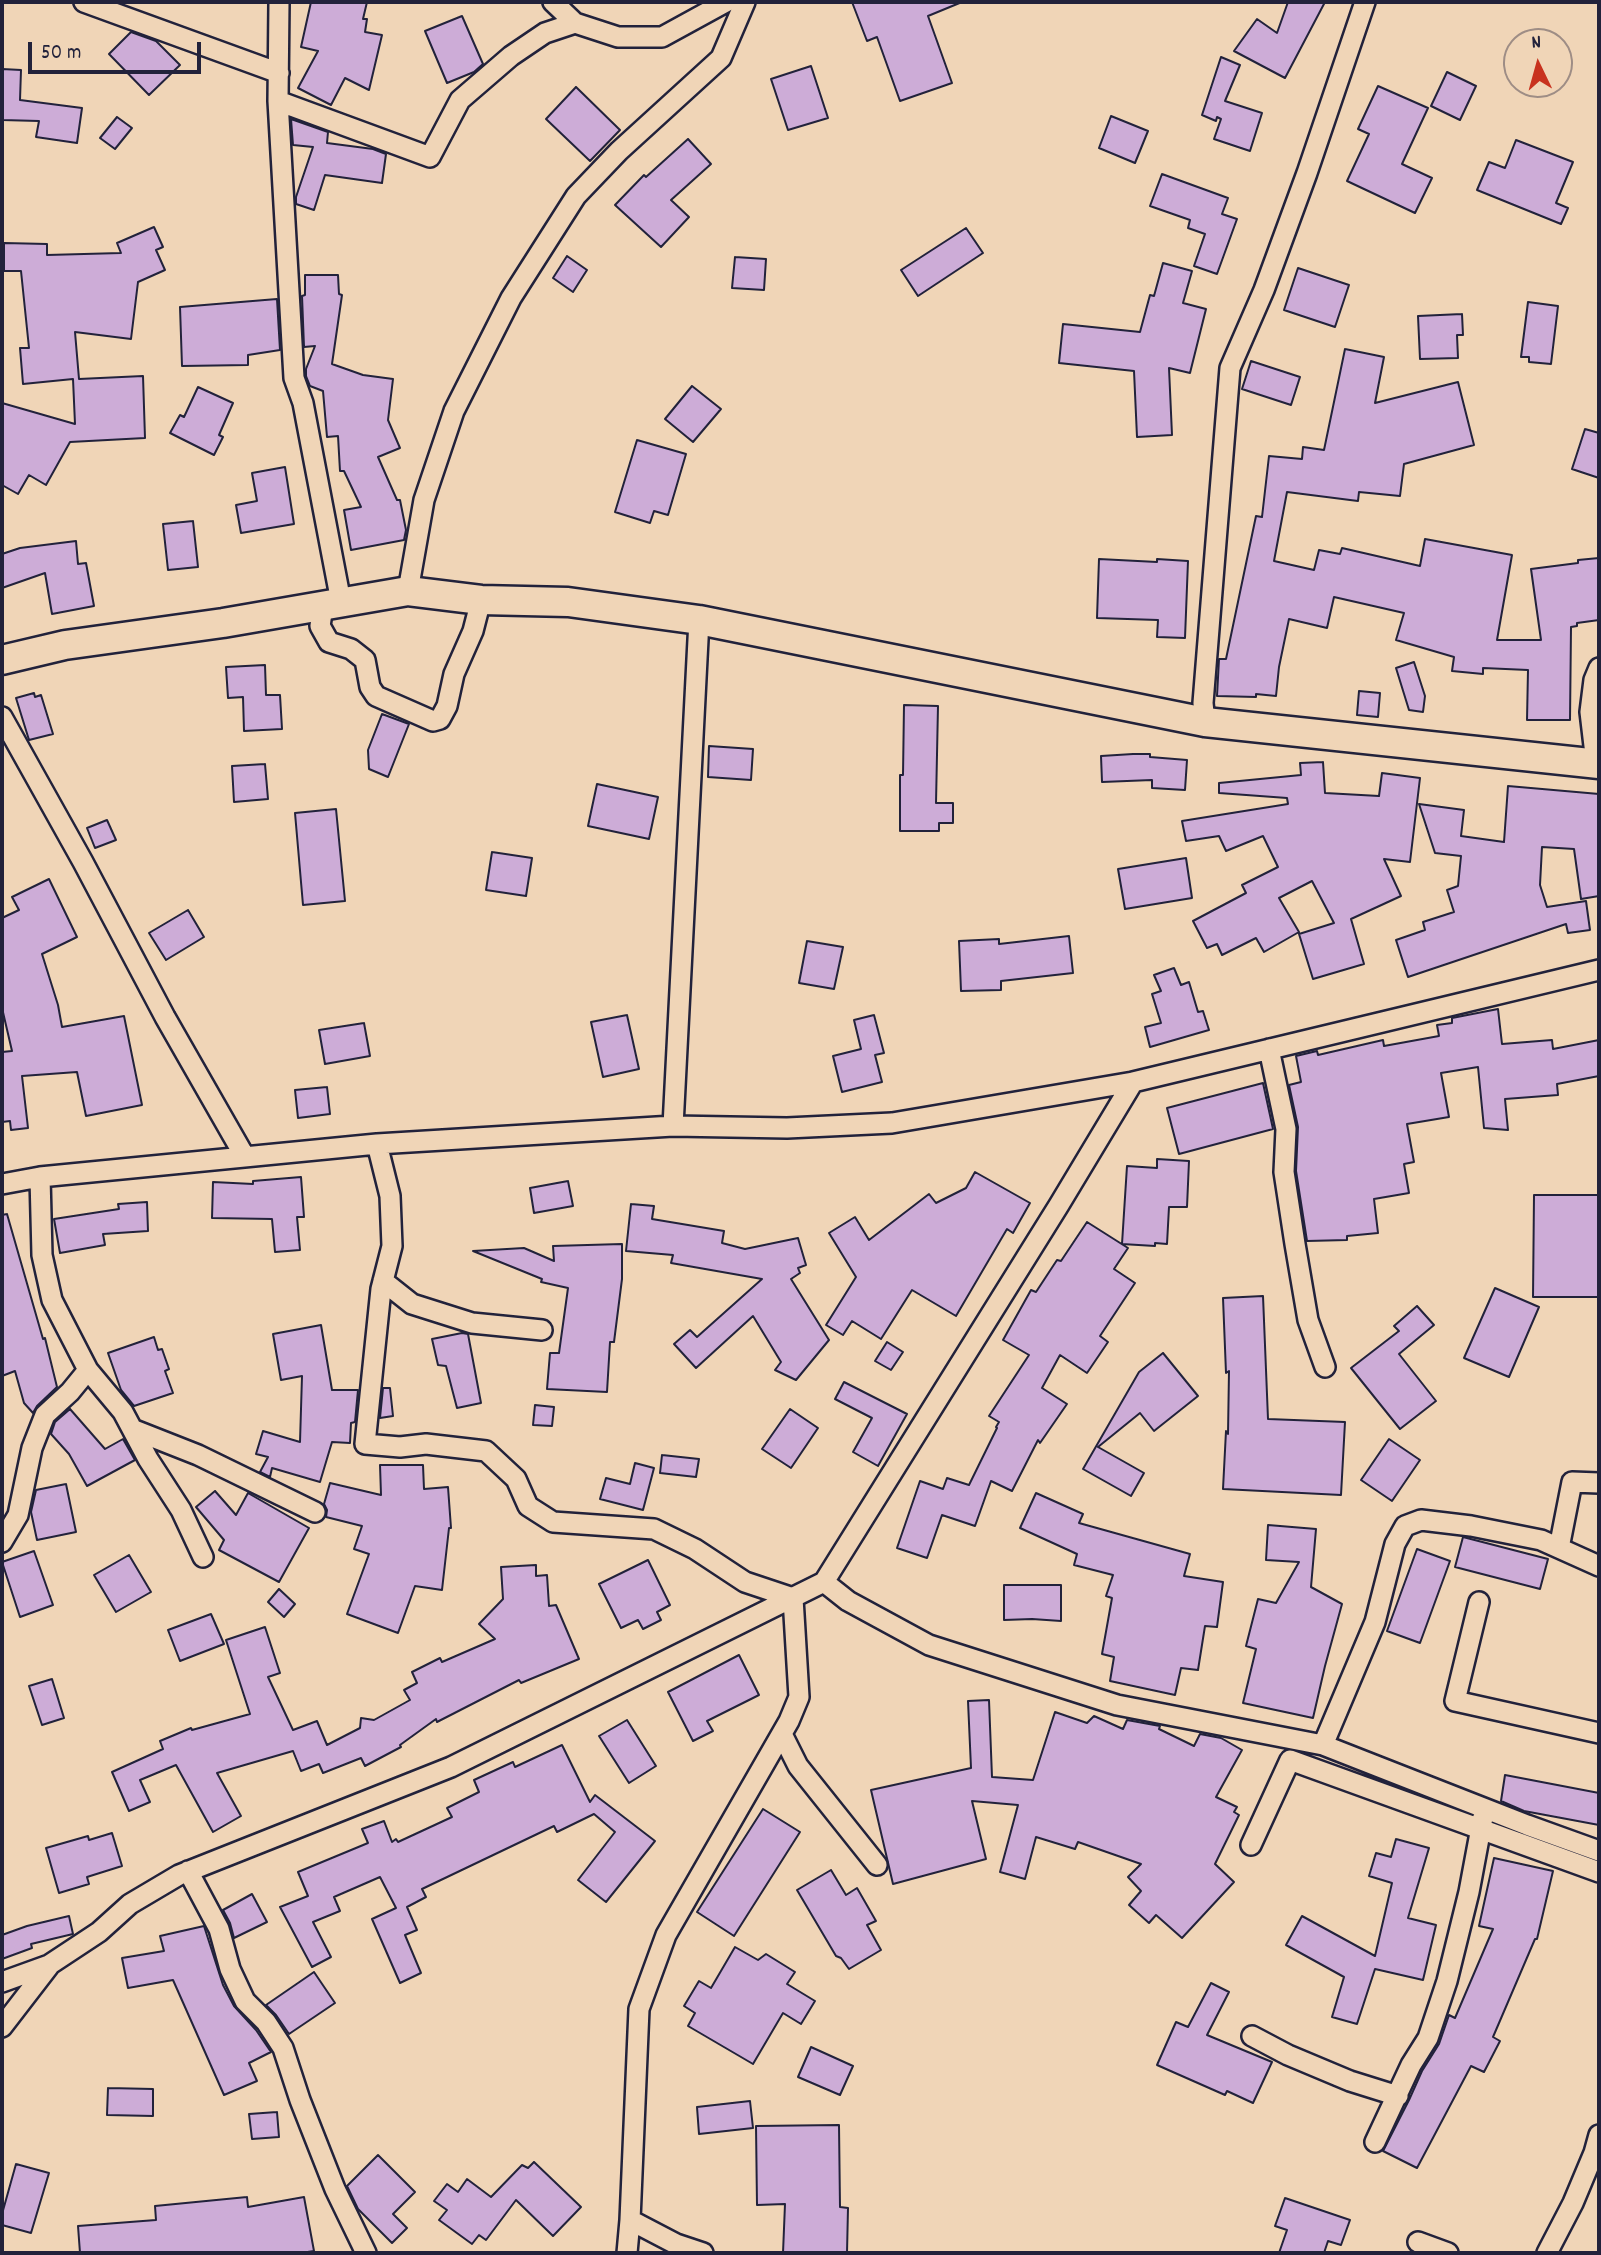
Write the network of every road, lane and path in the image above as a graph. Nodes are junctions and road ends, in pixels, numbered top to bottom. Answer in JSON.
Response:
{"nodes":[{"id":1,"x":84,"y":2,"type":"edge"},
{"id":2,"x":279,"y":2,"type":"edge"},
{"id":3,"x":553,"y":2,"type":"edge"},
{"id":4,"x":726,"y":2,"type":"edge"},
{"id":5,"x":746,"y":2,"type":"edge"},
{"id":6,"x":1365,"y":2,"type":"edge"},
{"id":7,"x":575,"y":23,"type":"junction"},
{"id":8,"x":279,"y":73,"type":"junction"},
{"id":9,"x":278,"y":101,"type":"junction"},
{"id":10,"x":408,"y":591,"type":"junction"},
{"id":11,"x":481,"y":600,"type":"junction"},
{"id":12,"x":332,"y":604,"type":"junction"},
{"id":13,"x":699,"y":620,"type":"junction"},
{"id":14,"x":2,"y":660,"type":"edge"},
{"id":15,"x":1599,"y":668,"type":"edge"},
{"id":16,"x":2,"y":717,"type":"edge"},
{"id":17,"x":1205,"y":722,"type":"junction"},
{"id":18,"x":1598,"y":764,"type":"edge"},
{"id":19,"x":1599,"y":970,"type":"edge"},
{"id":20,"x":1269,"y":1049,"type":"junction"},
{"id":21,"x":1133,"y":1082,"type":"junction"},
{"id":22,"x":673,"y":1126,"type":"junction"},
{"id":23,"x":377,"y":1144,"type":"junction"},
{"id":24,"x":245,"y":1157,"type":"junction"},
{"id":25,"x":40,"y":1177,"type":"junction"},
{"id":26,"x":2,"y":1184,"type":"edge"},
{"id":27,"x":383,"y":1281,"type":"junction"},
{"id":28,"x":542,"y":1330,"type":"dead end"},
{"id":29,"x":1325,"y":1367,"type":"dead end"},
{"id":30,"x":88,"y":1370,"type":"junction"},
{"id":31,"x":132,"y":1429,"type":"junction"},
{"id":32,"x":1599,"y":1483,"type":"edge"},
{"id":33,"x":315,"y":1512,"type":"dead end"},
{"id":34,"x":2,"y":1542,"type":"edge"},
{"id":35,"x":1559,"y":1548,"type":"junction"},
{"id":36,"x":203,"y":1557,"type":"dead end"},
{"id":37,"x":1599,"y":1566,"type":"edge"},
{"id":38,"x":824,"y":1581,"type":"junction"},
{"id":39,"x":793,"y":1598,"type":"junction"},
{"id":40,"x":1479,"y":1602,"type":"dead end"},
{"id":41,"x":1599,"y":1732,"type":"edge"},
{"id":42,"x":782,"y":1734,"type":"junction"},
{"id":43,"x":1323,"y":1745,"type":"junction"},
{"id":44,"x":1484,"y":1809,"type":"junction"},
{"id":45,"x":1480,"y":1829,"type":"junction"},
{"id":46,"x":1251,"y":1845,"type":"dead end"},
{"id":47,"x":1599,"y":1850,"type":"edge"},
{"id":48,"x":877,"y":1865,"type":"dead end"},
{"id":49,"x":188,"y":1871,"type":"junction"},
{"id":50,"x":1599,"y":1872,"type":"edge"},
{"id":51,"x":49,"y":1965,"type":"junction"},
{"id":52,"x":2,"y":1982,"type":"edge"},
{"id":53,"x":2,"y":2027,"type":"edge"},
{"id":54,"x":1252,"y":2036,"type":"dead end"},
{"id":55,"x":1398,"y":2096,"type":"junction"},
{"id":56,"x":1599,"y":2135,"type":"edge"},
{"id":57,"x":1375,"y":2142,"type":"dead end"},
{"id":58,"x":630,"y":2220,"type":"junction"},
{"id":59,"x":1418,"y":2242,"type":"dead end"},
{"id":60,"x":366,"y":2253,"type":"edge"},
{"id":61,"x":627,"y":2253,"type":"edge"},
{"id":62,"x":703,"y":2253,"type":"edge"},
{"id":63,"x":1447,"y":2253,"type":"edge"},
{"id":64,"x":1546,"y":2253,"type":"edge"}],
"edges":[{"from":1,"to":8,"type":"street"},
{"from":2,"to":8,"type":"street"},
{"from":3,"to":7,"type":"street"},
{"from":4,"to":7,"type":"street"},
{"from":5,"to":10,"type":"street"},
{"from":6,"to":17,"type":"street"},
{"from":7,"to":9,"type":"street"},
{"from":8,"to":9,"type":"street"},
{"from":9,"to":12,"type":"street"},
{"from":10,"to":11,"type":"street"},
{"from":10,"to":12,"type":"street"},
{"from":11,"to":12,"type":"street"},
{"from":11,"to":13,"type":"street"},
{"from":12,"to":14,"type":"street"},
{"from":13,"to":17,"type":"street"},
{"from":13,"to":22,"type":"street"},
{"from":15,"to":18,"type":"street"},
{"from":16,"to":24,"type":"street"},
{"from":17,"to":18,"type":"street"},
{"from":19,"to":20,"type":"street"},
{"from":20,"to":21,"type":"street"},
{"from":20,"to":29,"type":"street"},
{"from":21,"to":22,"type":"street"},
{"from":21,"to":38,"type":"street"},
{"from":22,"to":23,"type":"street"},
{"from":23,"to":24,"type":"street"},
{"from":23,"to":27,"type":"street"},
{"from":24,"to":25,"type":"street"},
{"from":25,"to":26,"type":"street"},
{"from":25,"to":30,"type":"street"},
{"from":27,"to":28,"type":"street"},
{"from":27,"to":39,"type":"street"},
{"from":30,"to":31,"type":"street"},
{"from":30,"to":34,"type":"street"},
{"from":31,"to":33,"type":"street"},
{"from":31,"to":36,"type":"street"},
{"from":32,"to":35,"type":"street"},
{"from":35,"to":37,"type":"street"},
{"from":35,"to":43,"type":"street"},
{"from":38,"to":39,"type":"street"},
{"from":38,"to":43,"type":"street"},
{"from":39,"to":42,"type":"street"},
{"from":39,"to":49,"type":"street"},
{"from":40,"to":41,"type":"street"},
{"from":42,"to":48,"type":"street"},
{"from":42,"to":58,"type":"street"},
{"from":43,"to":44,"type":"street"},
{"from":44,"to":45,"type":"street"},
{"from":44,"to":47,"type":"street"},
{"from":45,"to":46,"type":"street"},
{"from":45,"to":50,"type":"street"},
{"from":45,"to":55,"type":"street"},
{"from":49,"to":51,"type":"street"},
{"from":49,"to":60,"type":"street"},
{"from":51,"to":52,"type":"street"},
{"from":51,"to":53,"type":"street"},
{"from":54,"to":55,"type":"street"},
{"from":55,"to":57,"type":"street"},
{"from":56,"to":64,"type":"street"},
{"from":58,"to":61,"type":"street"},
{"from":58,"to":62,"type":"street"},
{"from":59,"to":63,"type":"street"}]}
